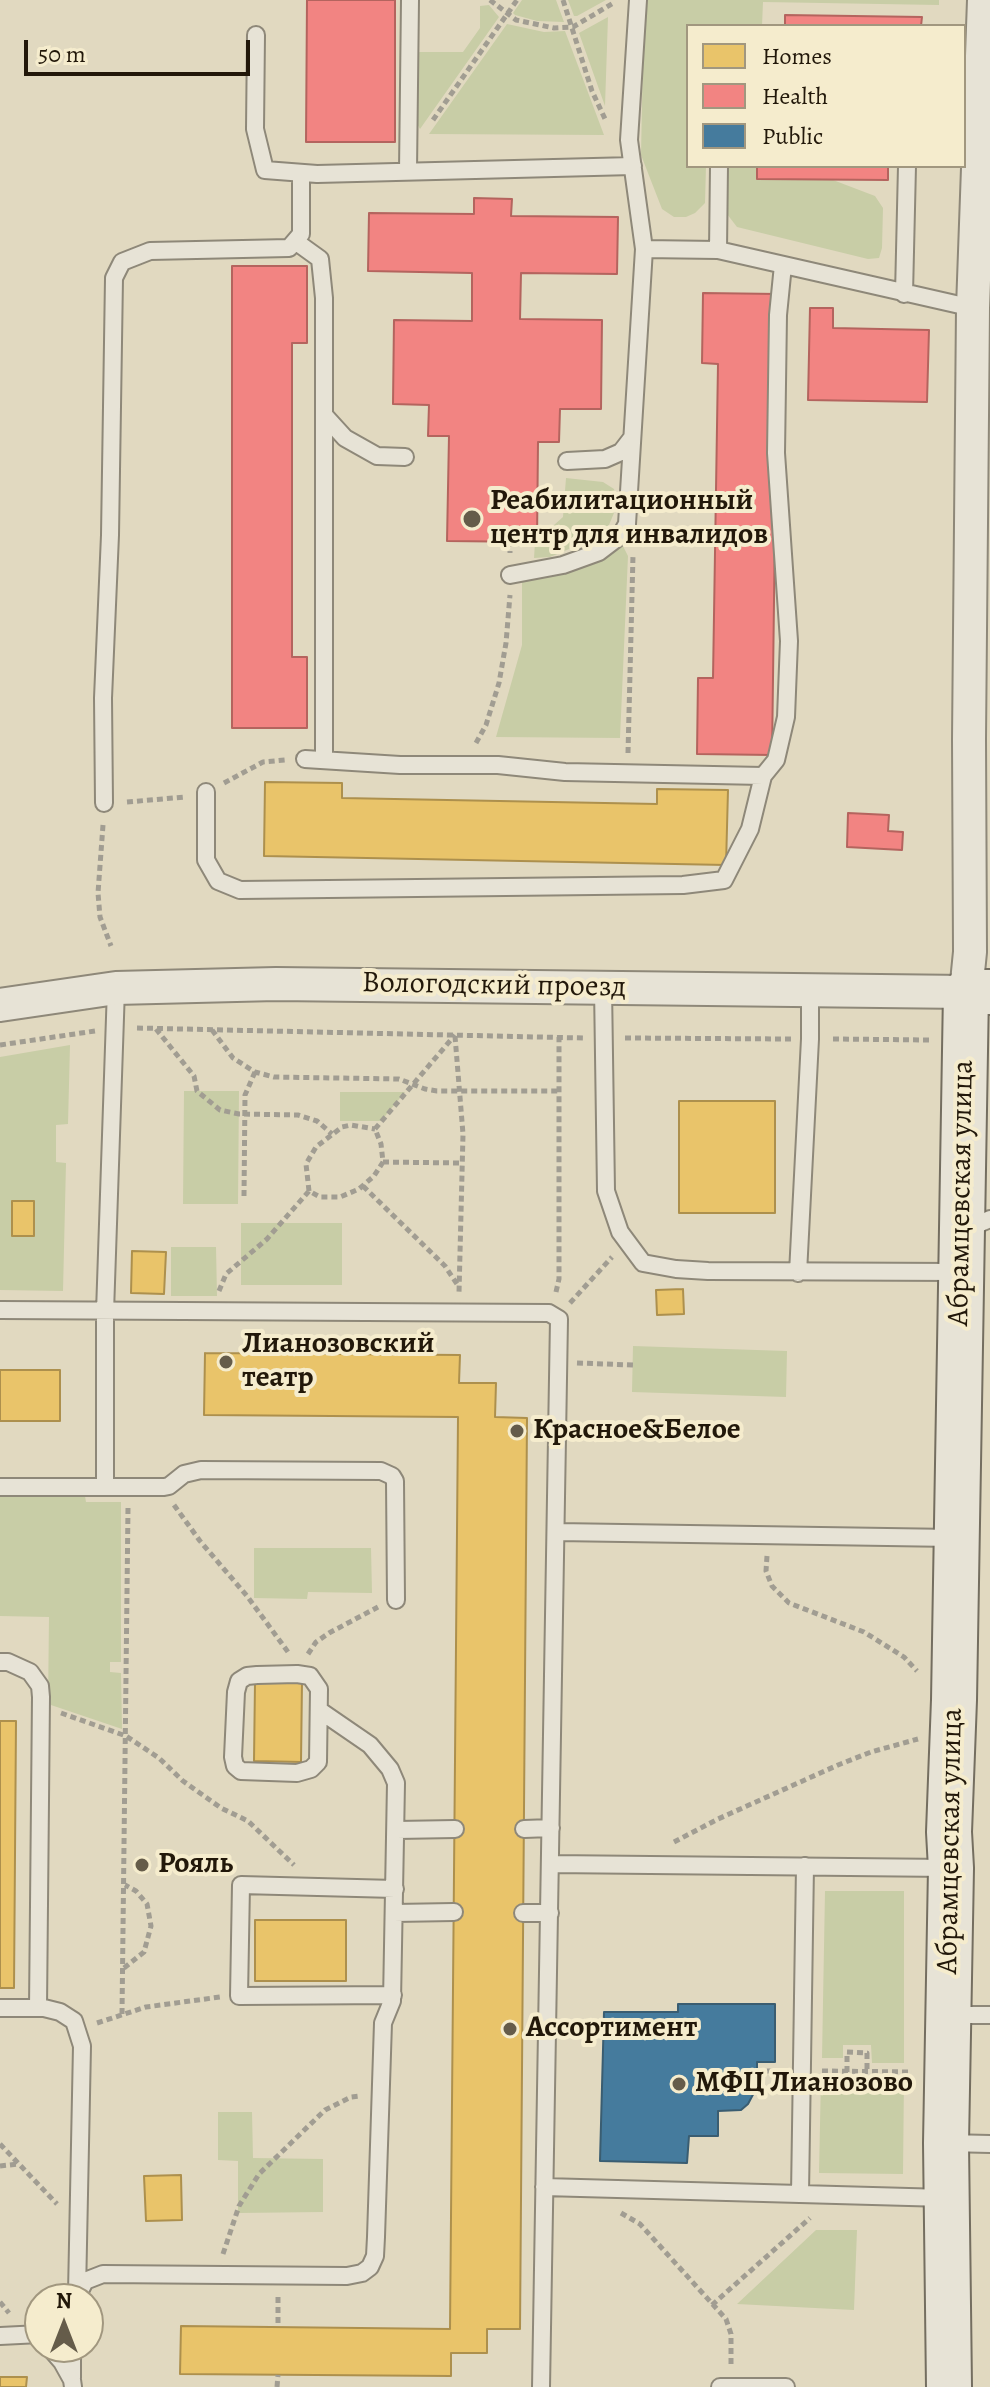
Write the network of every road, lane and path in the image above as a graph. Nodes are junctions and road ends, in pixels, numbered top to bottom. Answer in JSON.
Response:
{"nodes":[{"id":1,"x":410,"y":0,"type":"edge"},
{"id":2,"x":490,"y":0,"type":"edge"},
{"id":3,"x":517,"y":0,"type":"edge"},
{"id":4,"x":563,"y":0,"type":"edge"},
{"id":5,"x":638,"y":0,"type":"edge"},
{"id":6,"x":984,"y":0,"type":"edge"},
{"id":7,"x":616,"y":1,"type":"edge"},
{"id":8,"x":507,"y":15,"type":"junction"},
{"id":9,"x":573,"y":27,"type":"junction"},
{"id":10,"x":256,"y":35,"type":"dead end"},
{"id":11,"x":633,"y":166,"type":"junction"},
{"id":12,"x":719,"y":168,"type":"edge"},
{"id":13,"x":907,"y":168,"type":"edge"},
{"id":14,"x":415,"y":171,"type":"junction"},
{"id":15,"x":301,"y":173,"type":"junction"},
{"id":16,"x":295,"y":241,"type":"junction"},
{"id":17,"x":644,"y":249,"type":"junction"},
{"id":18,"x":718,"y":250,"type":"junction"},
{"id":19,"x":783,"y":265,"type":"junction"},
{"id":20,"x":904,"y":294,"type":"junction"},
{"id":21,"x":973,"y":308,"type":"junction"},
{"id":22,"x":324,"y":415,"type":"junction"},
{"id":23,"x":631,"y":439,"type":"junction"},
{"id":24,"x":981,"y":451,"type":"edge"},
{"id":25,"x":405,"y":457,"type":"dead end"},
{"id":26,"x":605,"y":459,"type":"junction"},
{"id":27,"x":567,"y":461,"type":"dead end"},
{"id":28,"x":630,"y":478,"type":"junction"},
{"id":29,"x":623,"y":530,"type":"junction"},
{"id":30,"x":510,"y":541,"type":"dead end"},
{"id":31,"x":510,"y":575,"type":"junction"},
{"id":32,"x":980,"y":607,"type":"edge"},
{"id":33,"x":305,"y":759,"type":"dead end"},
{"id":34,"x":324,"y":760,"type":"junction"},
{"id":35,"x":463,"y":765,"type":"junction"},
{"id":36,"x":628,"y":774,"type":"junction"},
{"id":37,"x":763,"y":776,"type":"junction"},
{"id":38,"x":206,"y":792,"type":"dead end"},
{"id":39,"x":104,"y":803,"type":"joint"},
{"id":40,"x":111,"y":946,"type":"dead end"},
{"id":41,"x":603,"y":987,"type":"junction"},
{"id":42,"x":116,"y":988,"type":"junction"},
{"id":43,"x":810,"y":989,"type":"junction"},
{"id":44,"x":978,"y":992,"type":"edge"},
{"id":45,"x":0,"y":1005,"type":"edge"},
{"id":46,"x":114,"y":1028,"type":"junction"},
{"id":47,"x":156,"y":1029,"type":"junction"},
{"id":48,"x":211,"y":1030,"type":"junction"},
{"id":49,"x":455,"y":1035,"type":"junction"},
{"id":50,"x":559,"y":1037,"type":"junction"},
{"id":51,"x":602,"y":1038,"type":"junction"},
{"id":52,"x":810,"y":1039,"type":"junction"},
{"id":53,"x":932,"y":1040,"type":"dead end"},
{"id":54,"x":0,"y":1045,"type":"edge"},
{"id":55,"x":255,"y":1072,"type":"junction"},
{"id":56,"x":412,"y":1084,"type":"junction"},
{"id":57,"x":559,"y":1091,"type":"junction"},
{"id":58,"x":461,"y":1092,"type":"junction"},
{"id":59,"x":244,"y":1114,"type":"junction"},
{"id":60,"x":375,"y":1129,"type":"junction"},
{"id":61,"x":332,"y":1134,"type":"junction"},
{"id":62,"x":383,"y":1162,"type":"junction"},
{"id":63,"x":461,"y":1163,"type":"junction"},
{"id":64,"x":363,"y":1186,"type":"junction"},
{"id":65,"x":309,"y":1191,"type":"junction"},
{"id":66,"x":244,"y":1196,"type":"dead end"},
{"id":67,"x":628,"y":1241,"type":"junction"},
{"id":68,"x":971,"y":1241,"type":"edge"},
{"id":69,"x":798,"y":1273,"type":"junction"},
{"id":70,"x":460,"y":1288,"type":"junction"},
{"id":71,"x":0,"y":1310,"type":"edge"},
{"id":72,"x":105,"y":1312,"type":"junction"},
{"id":73,"x":216,"y":1312,"type":"junction"},
{"id":74,"x":459,"y":1312,"type":"junction"},
{"id":75,"x":543,"y":1313,"type":"junction"},
{"id":76,"x":561,"y":1325,"type":"junction"},
{"id":77,"x":561,"y":1363,"type":"junction"},
{"id":78,"x":633,"y":1365,"type":"dead end"},
{"id":79,"x":0,"y":1487,"type":"edge"},
{"id":80,"x":105,"y":1487,"type":"junction"},
{"id":81,"x":129,"y":1487,"type":"junction"},
{"id":82,"x":164,"y":1487,"type":"junction"},
{"id":83,"x":557,"y":1532,"type":"junction"},
{"id":84,"x":768,"y":1535,"type":"junction"},
{"id":85,"x":955,"y":1538,"type":"junction"},
{"id":86,"x":396,"y":1600,"type":"dead end"},
{"id":87,"x":359,"y":1617,"type":"dead end"},
{"id":88,"x":309,"y":1651,"type":"dead end"},
{"id":89,"x":0,"y":1662,"type":"edge"},
{"id":90,"x":920,"y":1674,"type":"dead end"},
{"id":91,"x":305,"y":1675,"type":"junction"},
{"id":92,"x":41,"y":1707,"type":"junction"},
{"id":93,"x":319,"y":1710,"type":"junction"},
{"id":94,"x":126,"y":1736,"type":"junction"},
{"id":95,"x":918,"y":1739,"type":"dead end"},
{"id":96,"x":551,"y":1828,"type":"junction"},
{"id":97,"x":455,"y":1829,"type":"dead end"},
{"id":98,"x":524,"y":1829,"type":"dead end"},
{"id":99,"x":397,"y":1830,"type":"junction"},
{"id":100,"x":551,"y":1864,"type":"junction"},
{"id":101,"x":635,"y":1865,"type":"junction"},
{"id":102,"x":805,"y":1866,"type":"junction"},
{"id":103,"x":951,"y":1868,"type":"junction"},
{"id":104,"x":125,"y":1885,"type":"junction"},
{"id":105,"x":307,"y":1887,"type":"junction"},
{"id":106,"x":395,"y":1889,"type":"junction"},
{"id":107,"x":454,"y":1912,"type":"dead end"},
{"id":108,"x":394,"y":1913,"type":"junction"},
{"id":109,"x":523,"y":1913,"type":"dead end"},
{"id":110,"x":550,"y":1913,"type":"junction"},
{"id":111,"x":123,"y":1969,"type":"junction"},
{"id":112,"x":393,"y":1995,"type":"junction"},
{"id":113,"x":239,"y":1996,"type":"junction"},
{"id":114,"x":0,"y":2008,"type":"edge"},
{"id":115,"x":38,"y":2008,"type":"junction"},
{"id":116,"x":122,"y":2014,"type":"junction"},
{"id":117,"x":969,"y":2015,"type":"edge"},
{"id":118,"x":76,"y":2027,"type":"junction"},
{"id":119,"x":757,"y":2071,"type":"dead end"},
{"id":120,"x":801,"y":2071,"type":"junction"},
{"id":121,"x":847,"y":2072,"type":"junction"},
{"id":122,"x":867,"y":2072,"type":"junction"},
{"id":123,"x":904,"y":2072,"type":"dead end"},
{"id":124,"x":381,"y":2087,"type":"junction"},
{"id":125,"x":946,"y":2143,"type":"junction"},
{"id":126,"x":0,"y":2144,"type":"edge"},
{"id":127,"x":990,"y":2144,"type":"edge"},
{"id":128,"x":18,"y":2164,"type":"junction"},
{"id":129,"x":0,"y":2166,"type":"edge"},
{"id":130,"x":544,"y":2187,"type":"junction"},
{"id":131,"x":800,"y":2194,"type":"junction"},
{"id":132,"x":947,"y":2198,"type":"junction"},
{"id":133,"x":617,"y":2212,"type":"dead end"},
{"id":134,"x":814,"y":2215,"type":"dead end"},
{"id":135,"x":80,"y":2228,"type":"junction"},
{"id":136,"x":206,"y":2276,"type":"junction"},
{"id":137,"x":278,"y":2276,"type":"junction"},
{"id":138,"x":77,"y":2283,"type":"edge"},
{"id":139,"x":84,"y":2283,"type":"edge"},
{"id":140,"x":712,"y":2305,"type":"junction"},
{"id":141,"x":278,"y":2327,"type":"dead end"},
{"id":142,"x":0,"y":2336,"type":"edge"},
{"id":143,"x":24,"y":2337,"type":"edge"},
{"id":144,"x":62,"y":2363,"type":"edge"},
{"id":145,"x":72,"y":2363,"type":"edge"},
{"id":146,"x":278,"y":2375,"type":"dead end"},
{"id":147,"x":73,"y":2385,"type":"edge"},
{"id":148,"x":277,"y":2387,"type":"edge"},
{"id":149,"x":541,"y":2387,"type":"edge"},
{"id":150,"x":720,"y":2387,"type":"edge"},
{"id":151,"x":731,"y":2387,"type":"edge"},
{"id":152,"x":786,"y":2387,"type":"edge"},
{"id":153,"x":949,"y":2387,"type":"edge"}],
"edges":[{"from":1,"to":14,"type":"lane"},
{"from":2,"to":8,"type":"path"},
{"from":3,"to":8,"type":"path"},
{"from":4,"to":9,"type":"path"},
{"from":5,"to":11,"type":"lane"},
{"from":6,"to":21,"type":"street","name":"Абрамцевская улица"},
{"from":7,"to":9,"type":"path"},
{"from":8,"to":9,"type":"path"},
{"from":8,"to":14,"type":"path"},
{"from":9,"to":11,"type":"path"},
{"from":10,"to":15,"type":"lane"},
{"from":11,"to":14,"type":"lane"},
{"from":11,"to":17,"type":"lane"},
{"from":12,"to":18,"type":"lane"},
{"from":13,"to":20,"type":"lane"},
{"from":14,"to":15,"type":"lane"},
{"from":15,"to":16,"type":"lane"},
{"from":16,"to":22,"type":"lane"},
{"from":16,"to":39,"type":"lane"},
{"from":17,"to":18,"type":"lane"},
{"from":17,"to":23,"type":"lane"},
{"from":18,"to":19,"type":"lane"},
{"from":19,"to":20,"type":"lane"},
{"from":19,"to":37,"type":"lane"},
{"from":20,"to":21,"type":"lane"},
{"from":21,"to":24,"type":"street","name":"Абрамцевская улица"},
{"from":22,"to":25,"type":"lane"},
{"from":22,"to":34,"type":"lane"},
{"from":23,"to":26,"type":"lane"},
{"from":23,"to":28,"type":"lane"},
{"from":24,"to":32,"type":"street","name":"Абрамцевская улица"},
{"from":26,"to":27,"type":"lane"},
{"from":26,"to":28,"type":"lane"},
{"from":28,"to":29,"type":"lane"},
{"from":29,"to":31,"type":"lane"},
{"from":29,"to":36,"type":"path"},
{"from":30,"to":31,"type":"path"},
{"from":31,"to":35,"type":"path"},
{"from":32,"to":44,"type":"street","name":"Абрамцевская улица"},
{"from":33,"to":34,"type":"lane"},
{"from":34,"to":35,"type":"lane"},
{"from":35,"to":36,"type":"lane"},
{"from":36,"to":37,"type":"lane"},
{"from":37,"to":38,"type":"lane"},
{"from":39,"to":40,"type":"path"},
{"from":41,"to":42,"type":"street","name":"Вологодский проезд"},
{"from":41,"to":43,"type":"street","name":"Вологодский проезд"},
{"from":41,"to":51,"type":"lane"},
{"from":42,"to":45,"type":"street","name":"Вологодский проезд"},
{"from":42,"to":46,"type":"lane"},
{"from":43,"to":44,"type":"street","name":"Вологодский проезд"},
{"from":43,"to":52,"type":"lane"},
{"from":44,"to":68,"type":"street","name":"Абрамцевская улица"},
{"from":46,"to":47,"type":"path"},
{"from":46,"to":54,"type":"path"},
{"from":46,"to":72,"type":"lane"},
{"from":47,"to":48,"type":"path"},
{"from":47,"to":59,"type":"path"},
{"from":48,"to":49,"type":"path"},
{"from":48,"to":55,"type":"path"},
{"from":49,"to":50,"type":"path"},
{"from":49,"to":56,"type":"path"},
{"from":49,"to":58,"type":"path"},
{"from":50,"to":51,"type":"path"},
{"from":50,"to":57,"type":"path"},
{"from":51,"to":52,"type":"path"},
{"from":51,"to":67,"type":"lane"},
{"from":52,"to":53,"type":"path"},
{"from":52,"to":69,"type":"lane"},
{"from":55,"to":56,"type":"path"},
{"from":55,"to":59,"type":"path"},
{"from":56,"to":58,"type":"path"},
{"from":56,"to":60,"type":"path"},
{"from":57,"to":58,"type":"path"},
{"from":57,"to":75,"type":"path"},
{"from":58,"to":63,"type":"path"},
{"from":59,"to":61,"type":"path"},
{"from":59,"to":66,"type":"path"},
{"from":60,"to":61,"type":"path"},
{"from":60,"to":62,"type":"path"},
{"from":61,"to":65,"type":"path"},
{"from":62,"to":63,"type":"path"},
{"from":62,"to":64,"type":"path"},
{"from":63,"to":70,"type":"path"},
{"from":64,"to":65,"type":"path"},
{"from":64,"to":70,"type":"path"},
{"from":65,"to":73,"type":"path"},
{"from":67,"to":69,"type":"lane"},
{"from":67,"to":76,"type":"path"},
{"from":68,"to":69,"type":"lane"},
{"from":68,"to":85,"type":"street","name":"Абрамцевская улица"},
{"from":70,"to":74,"type":"path"},
{"from":71,"to":72,"type":"lane"},
{"from":72,"to":73,"type":"lane"},
{"from":72,"to":80,"type":"lane"},
{"from":73,"to":74,"type":"lane"},
{"from":74,"to":75,"type":"lane"},
{"from":75,"to":76,"type":"lane"},
{"from":76,"to":77,"type":"lane"},
{"from":77,"to":78,"type":"path"},
{"from":77,"to":83,"type":"lane"},
{"from":79,"to":80,"type":"lane"},
{"from":80,"to":81,"type":"lane"},
{"from":81,"to":82,"type":"lane"},
{"from":81,"to":94,"type":"path"},
{"from":82,"to":86,"type":"lane"},
{"from":82,"to":91,"type":"path"},
{"from":83,"to":84,"type":"lane"},
{"from":83,"to":96,"type":"lane"},
{"from":84,"to":85,"type":"lane"},
{"from":84,"to":90,"type":"path"},
{"from":85,"to":103,"type":"street","name":"Абрамцевская улица"},
{"from":87,"to":88,"type":"path"},
{"from":89,"to":92,"type":"lane"},
{"from":91,"to":93,"type":"lane"},
{"from":91,"to":93,"type":"lane"},
{"from":92,"to":94,"type":"path"},
{"from":92,"to":115,"type":"lane"},
{"from":93,"to":99,"type":"lane"},
{"from":94,"to":104,"type":"path"},
{"from":94,"to":105,"type":"path"},
{"from":95,"to":101,"type":"path"},
{"from":96,"to":98,"type":"lane"},
{"from":96,"to":100,"type":"lane"},
{"from":97,"to":99,"type":"lane"},
{"from":99,"to":106,"type":"lane"},
{"from":100,"to":101,"type":"lane"},
{"from":100,"to":110,"type":"lane"},
{"from":101,"to":102,"type":"lane"},
{"from":102,"to":103,"type":"lane"},
{"from":102,"to":120,"type":"lane"},
{"from":103,"to":117,"type":"street","name":"Абрамцевская улица"},
{"from":104,"to":111,"type":"path"},
{"from":104,"to":111,"type":"path"},
{"from":105,"to":106,"type":"lane"},
{"from":105,"to":113,"type":"lane"},
{"from":106,"to":108,"type":"lane"},
{"from":107,"to":108,"type":"lane"},
{"from":108,"to":112,"type":"lane"},
{"from":109,"to":110,"type":"lane"},
{"from":110,"to":130,"type":"lane"},
{"from":111,"to":116,"type":"path"},
{"from":112,"to":113,"type":"lane"},
{"from":112,"to":124,"type":"lane"},
{"from":113,"to":116,"type":"path"},
{"from":114,"to":115,"type":"lane"},
{"from":115,"to":118,"type":"lane"},
{"from":116,"to":118,"type":"path"},
{"from":117,"to":125,"type":"street","name":"Абрамцевская улица"},
{"from":118,"to":135,"type":"lane"},
{"from":119,"to":120,"type":"path"},
{"from":120,"to":121,"type":"path"},
{"from":120,"to":131,"type":"lane"},
{"from":121,"to":122,"type":"path"},
{"from":121,"to":122,"type":"path"},
{"from":122,"to":123,"type":"path"},
{"from":124,"to":136,"type":"path"},
{"from":124,"to":137,"type":"lane"},
{"from":125,"to":127,"type":"lane"},
{"from":125,"to":132,"type":"street","name":"Абрамцевская улица"},
{"from":126,"to":128,"type":"path"},
{"from":128,"to":129,"type":"path"},
{"from":128,"to":135,"type":"path"},
{"from":130,"to":131,"type":"lane"},
{"from":130,"to":149,"type":"lane"},
{"from":131,"to":132,"type":"lane"},
{"from":132,"to":153,"type":"street","name":"Абрамцевская улица"},
{"from":133,"to":140,"type":"path"},
{"from":134,"to":140,"type":"path"},
{"from":135,"to":138,"type":"lane"},
{"from":136,"to":137,"type":"lane"},
{"from":136,"to":139,"type":"lane"},
{"from":137,"to":141,"type":"path"},
{"from":140,"to":151,"type":"path"},
{"from":142,"to":143,"type":"lane"},
{"from":144,"to":147,"type":"lane"},
{"from":145,"to":147,"type":"lane"},
{"from":146,"to":148,"type":"path"},
{"from":150,"to":151,"type":"lane"},
{"from":151,"to":152,"type":"lane"}]}
